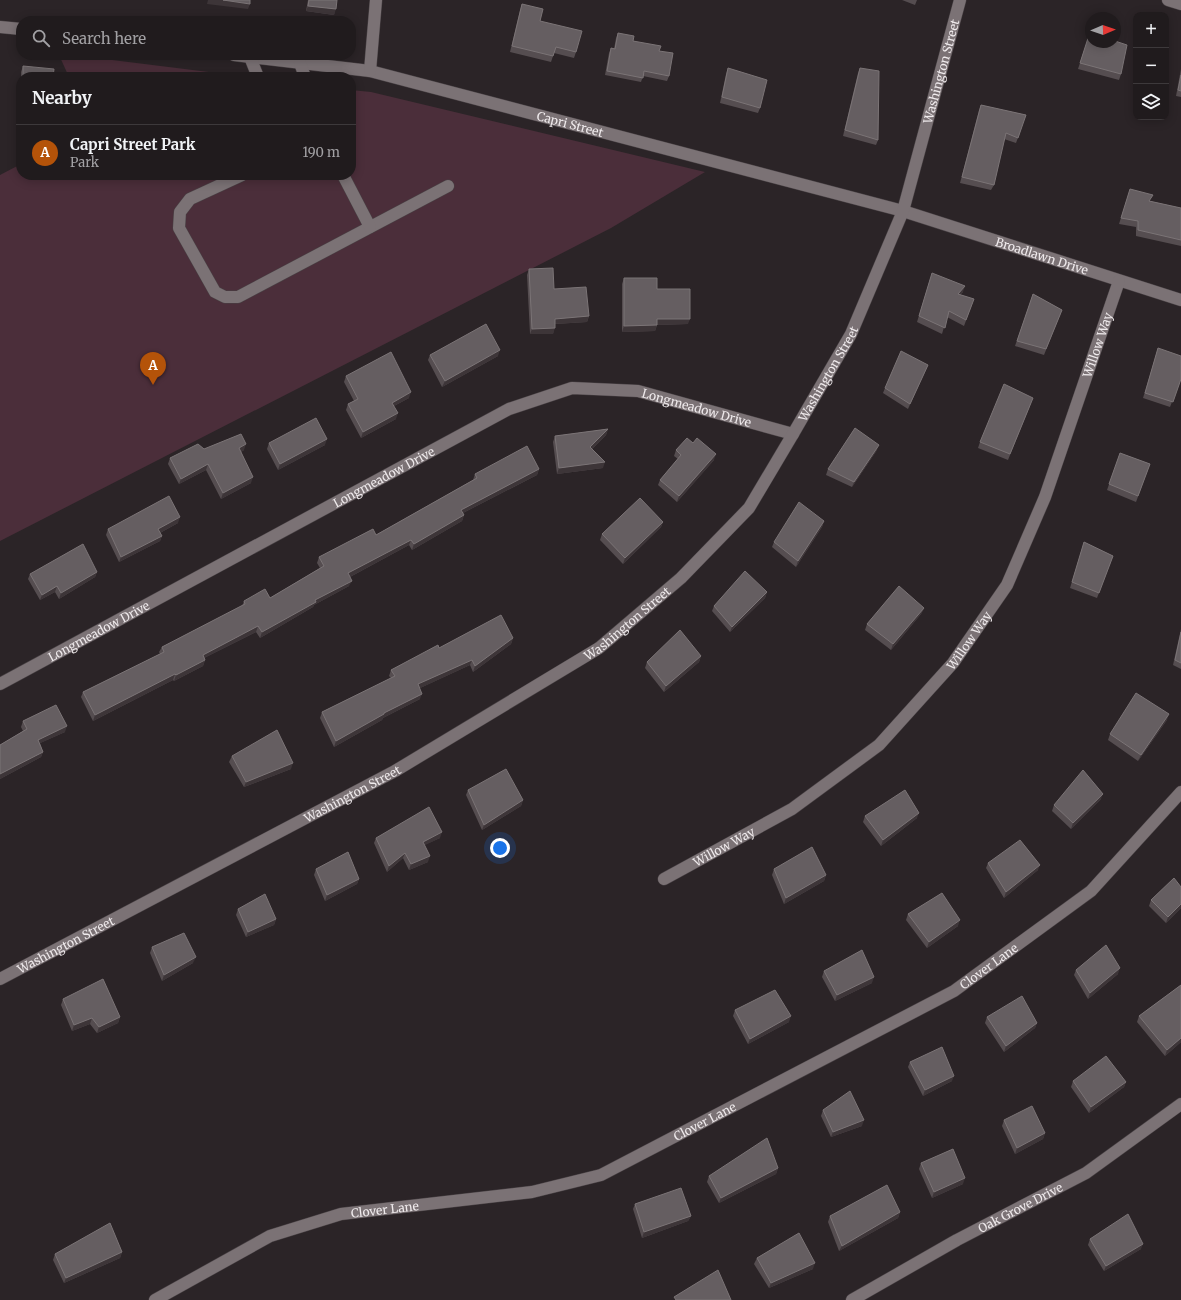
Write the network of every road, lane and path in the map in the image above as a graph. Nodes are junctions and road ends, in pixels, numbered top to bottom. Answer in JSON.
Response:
{"nodes":[{"id":1,"x":376,"y":0,"type":"edge"},
{"id":2,"x":960,"y":0,"type":"edge"},
{"id":3,"x":1168,"y":0,"type":"edge"},
{"id":4,"x":1181,"y":4,"type":"edge"},
{"id":5,"x":0,"y":27,"type":"edge"},
{"id":6,"x":16,"y":29,"type":"edge"},
{"id":7,"x":251,"y":60,"type":"edge"},
{"id":8,"x":275,"y":60,"type":"edge"},
{"id":9,"x":300,"y":63,"type":"junction"},
{"id":10,"x":370,"y":71,"type":"junction"},
{"id":11,"x":256,"y":72,"type":"edge"},
{"id":12,"x":303,"y":72,"type":"edge"},
{"id":13,"x":231,"y":180,"type":"edge"},
{"id":14,"x":346,"y":180,"type":"edge"},
{"id":15,"x":448,"y":186,"type":"dead end"},
{"id":16,"x":903,"y":211,"type":"junction"},
{"id":17,"x":370,"y":227,"type":"junction"},
{"id":18,"x":1119,"y":281,"type":"junction"},
{"id":19,"x":1181,"y":300,"type":"edge"},
{"id":20,"x":793,"y":434,"type":"junction"},
{"id":21,"x":0,"y":684,"type":"edge"},
{"id":22,"x":1181,"y":792,"type":"edge"},
{"id":23,"x":664,"y":880,"type":"dead end"},
{"id":24,"x":0,"y":979,"type":"edge"},
{"id":25,"x":1181,"y":1104,"type":"edge"},
{"id":26,"x":173,"y":1296,"type":"edge"},
{"id":27,"x":155,"y":1300,"type":"edge"},
{"id":28,"x":852,"y":1300,"type":"edge"}],
"edges":[{"from":1,"to":10,"type":"street"},
{"from":2,"to":16,"type":"street","name":"Washington Street"},
{"from":3,"to":4,"type":"street"},
{"from":5,"to":6,"type":"street"},
{"from":7,"to":11,"type":"street"},
{"from":8,"to":9,"type":"street","name":"Capri Street"},
{"from":9,"to":10,"type":"street","name":"Capri Street"},
{"from":9,"to":12,"type":"street"},
{"from":10,"to":16,"type":"street","name":"Capri Street"},
{"from":13,"to":17,"type":"street"},
{"from":14,"to":17,"type":"street"},
{"from":15,"to":17,"type":"street"},
{"from":16,"to":18,"type":"street","name":"Broadlawn Drive"},
{"from":16,"to":20,"type":"street","name":"Washington Street"},
{"from":18,"to":19,"type":"street","name":"Broadlawn Drive"},
{"from":18,"to":23,"type":"street","name":"Willow Way"},
{"from":20,"to":21,"type":"street","name":"Longmeadow Drive"},
{"from":20,"to":24,"type":"street","name":"Washington Street"},
{"from":22,"to":26,"type":"street","name":"Clover Lane"},
{"from":25,"to":28,"type":"street","name":"Oak Grove Drive"},
{"from":26,"to":27,"type":"street","name":"Clover Lane"}]}
